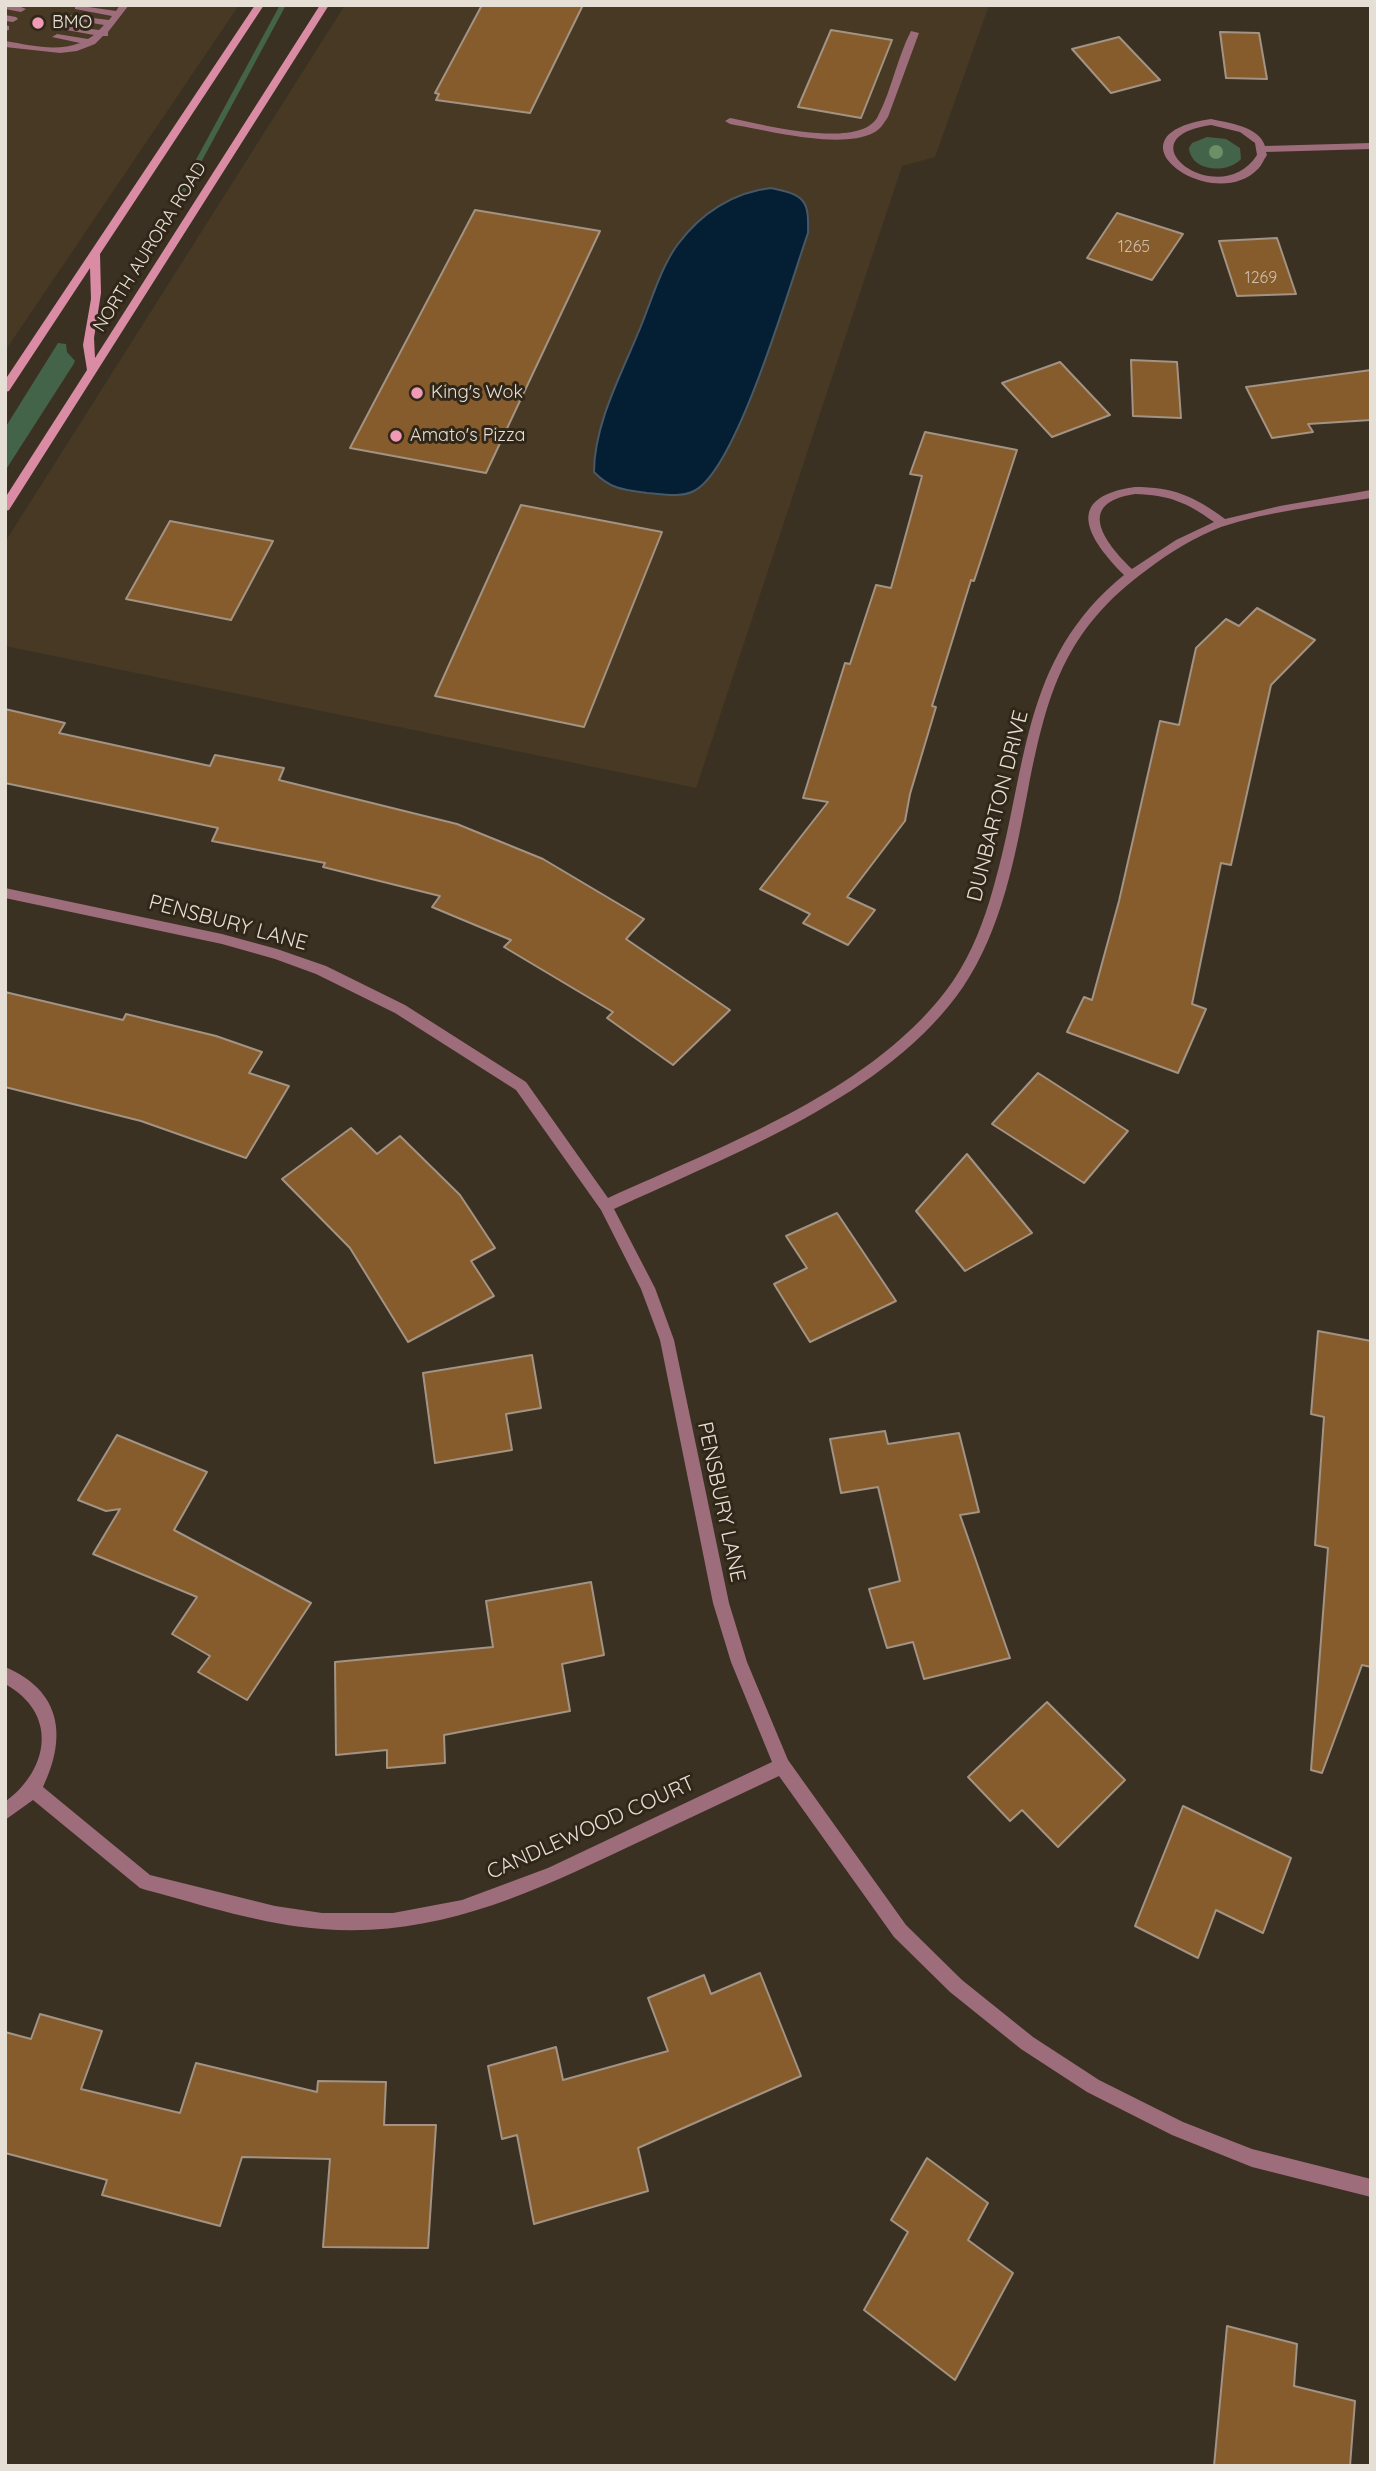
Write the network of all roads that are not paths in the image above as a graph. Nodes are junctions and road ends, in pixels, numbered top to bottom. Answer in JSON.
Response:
{"nodes":[{"id":1,"x":260,"y":5,"type":"edge"},
{"id":2,"x":324,"y":5,"type":"edge"},
{"id":3,"x":5,"y":6,"type":"edge"},
{"id":4,"x":78,"y":7,"type":"dead end"},
{"id":5,"x":124,"y":7,"type":"edge"},
{"id":6,"x":21,"y":9,"type":"dead end"},
{"id":7,"x":71,"y":17,"type":"dead end"},
{"id":8,"x":112,"y":23,"type":"junction"},
{"id":9,"x":64,"y":27,"type":"dead end"},
{"id":10,"x":914,"y":33,"type":"dead end"},
{"id":11,"x":104,"y":34,"type":"junction"},
{"id":12,"x":57,"y":37,"type":"dead end"},
{"id":13,"x":92,"y":42,"type":"junction"},
{"id":14,"x":5,"y":44,"type":"edge"},
{"id":15,"x":730,"y":121,"type":"dead end"},
{"id":16,"x":1371,"y":146,"type":"edge"},
{"id":17,"x":1262,"y":149,"type":"junction"},
{"id":18,"x":95,"y":255,"type":"junction"},
{"id":19,"x":93,"y":371,"type":"junction"},
{"id":20,"x":5,"y":389,"type":"edge"},
{"id":21,"x":1371,"y":494,"type":"edge"},
{"id":22,"x":5,"y":508,"type":"edge"},
{"id":23,"x":1223,"y":523,"type":"junction"},
{"id":24,"x":1131,"y":575,"type":"junction"},
{"id":25,"x":5,"y":893,"type":"edge"},
{"id":26,"x":606,"y":1206,"type":"junction"},
{"id":27,"x":5,"y":1675,"type":"edge"},
{"id":28,"x":782,"y":1766,"type":"junction"},
{"id":29,"x":32,"y":1788,"type":"junction"},
{"id":30,"x":5,"y":1812,"type":"edge"},
{"id":31,"x":1371,"y":2188,"type":"edge"}],
"edges":[{"from":1,"to":18,"type":"main road","name":"NORTH AURORA ROAD"},
{"from":2,"to":19,"type":"main road","name":"NORTH AURORA ROAD"},
{"from":3,"to":6,"type":"street"},
{"from":4,"to":5,"type":"street"},
{"from":5,"to":8,"type":"street"},
{"from":7,"to":8,"type":"street"},
{"from":8,"to":11,"type":"street"},
{"from":9,"to":11,"type":"street"},
{"from":10,"to":15,"type":"street"},
{"from":11,"to":13,"type":"street"},
{"from":12,"to":13,"type":"street"},
{"from":13,"to":14,"type":"street"},
{"from":16,"to":17,"type":"street"},
{"from":17,"to":17,"type":"street"},
{"from":18,"to":19,"type":"main road"},
{"from":18,"to":20,"type":"main road","name":"NORTH AURORA ROAD"},
{"from":19,"to":22,"type":"main road","name":"NORTH AURORA ROAD"},
{"from":21,"to":23,"type":"street","name":"DUNBARTON DRIVE"},
{"from":23,"to":24,"type":"street","name":"DUNBARTON DRIVE"},
{"from":23,"to":24,"type":"street"},
{"from":24,"to":26,"type":"street","name":"DUNBARTON DRIVE"},
{"from":25,"to":26,"type":"street","name":"PENSBURY LANE"},
{"from":26,"to":28,"type":"street","name":"PENSBURY LANE"},
{"from":27,"to":29,"type":"street"},
{"from":28,"to":29,"type":"street","name":"CANDLEWOOD COURT"},
{"from":28,"to":31,"type":"street","name":"PENSBURY LANE"},
{"from":29,"to":30,"type":"street"}]}
